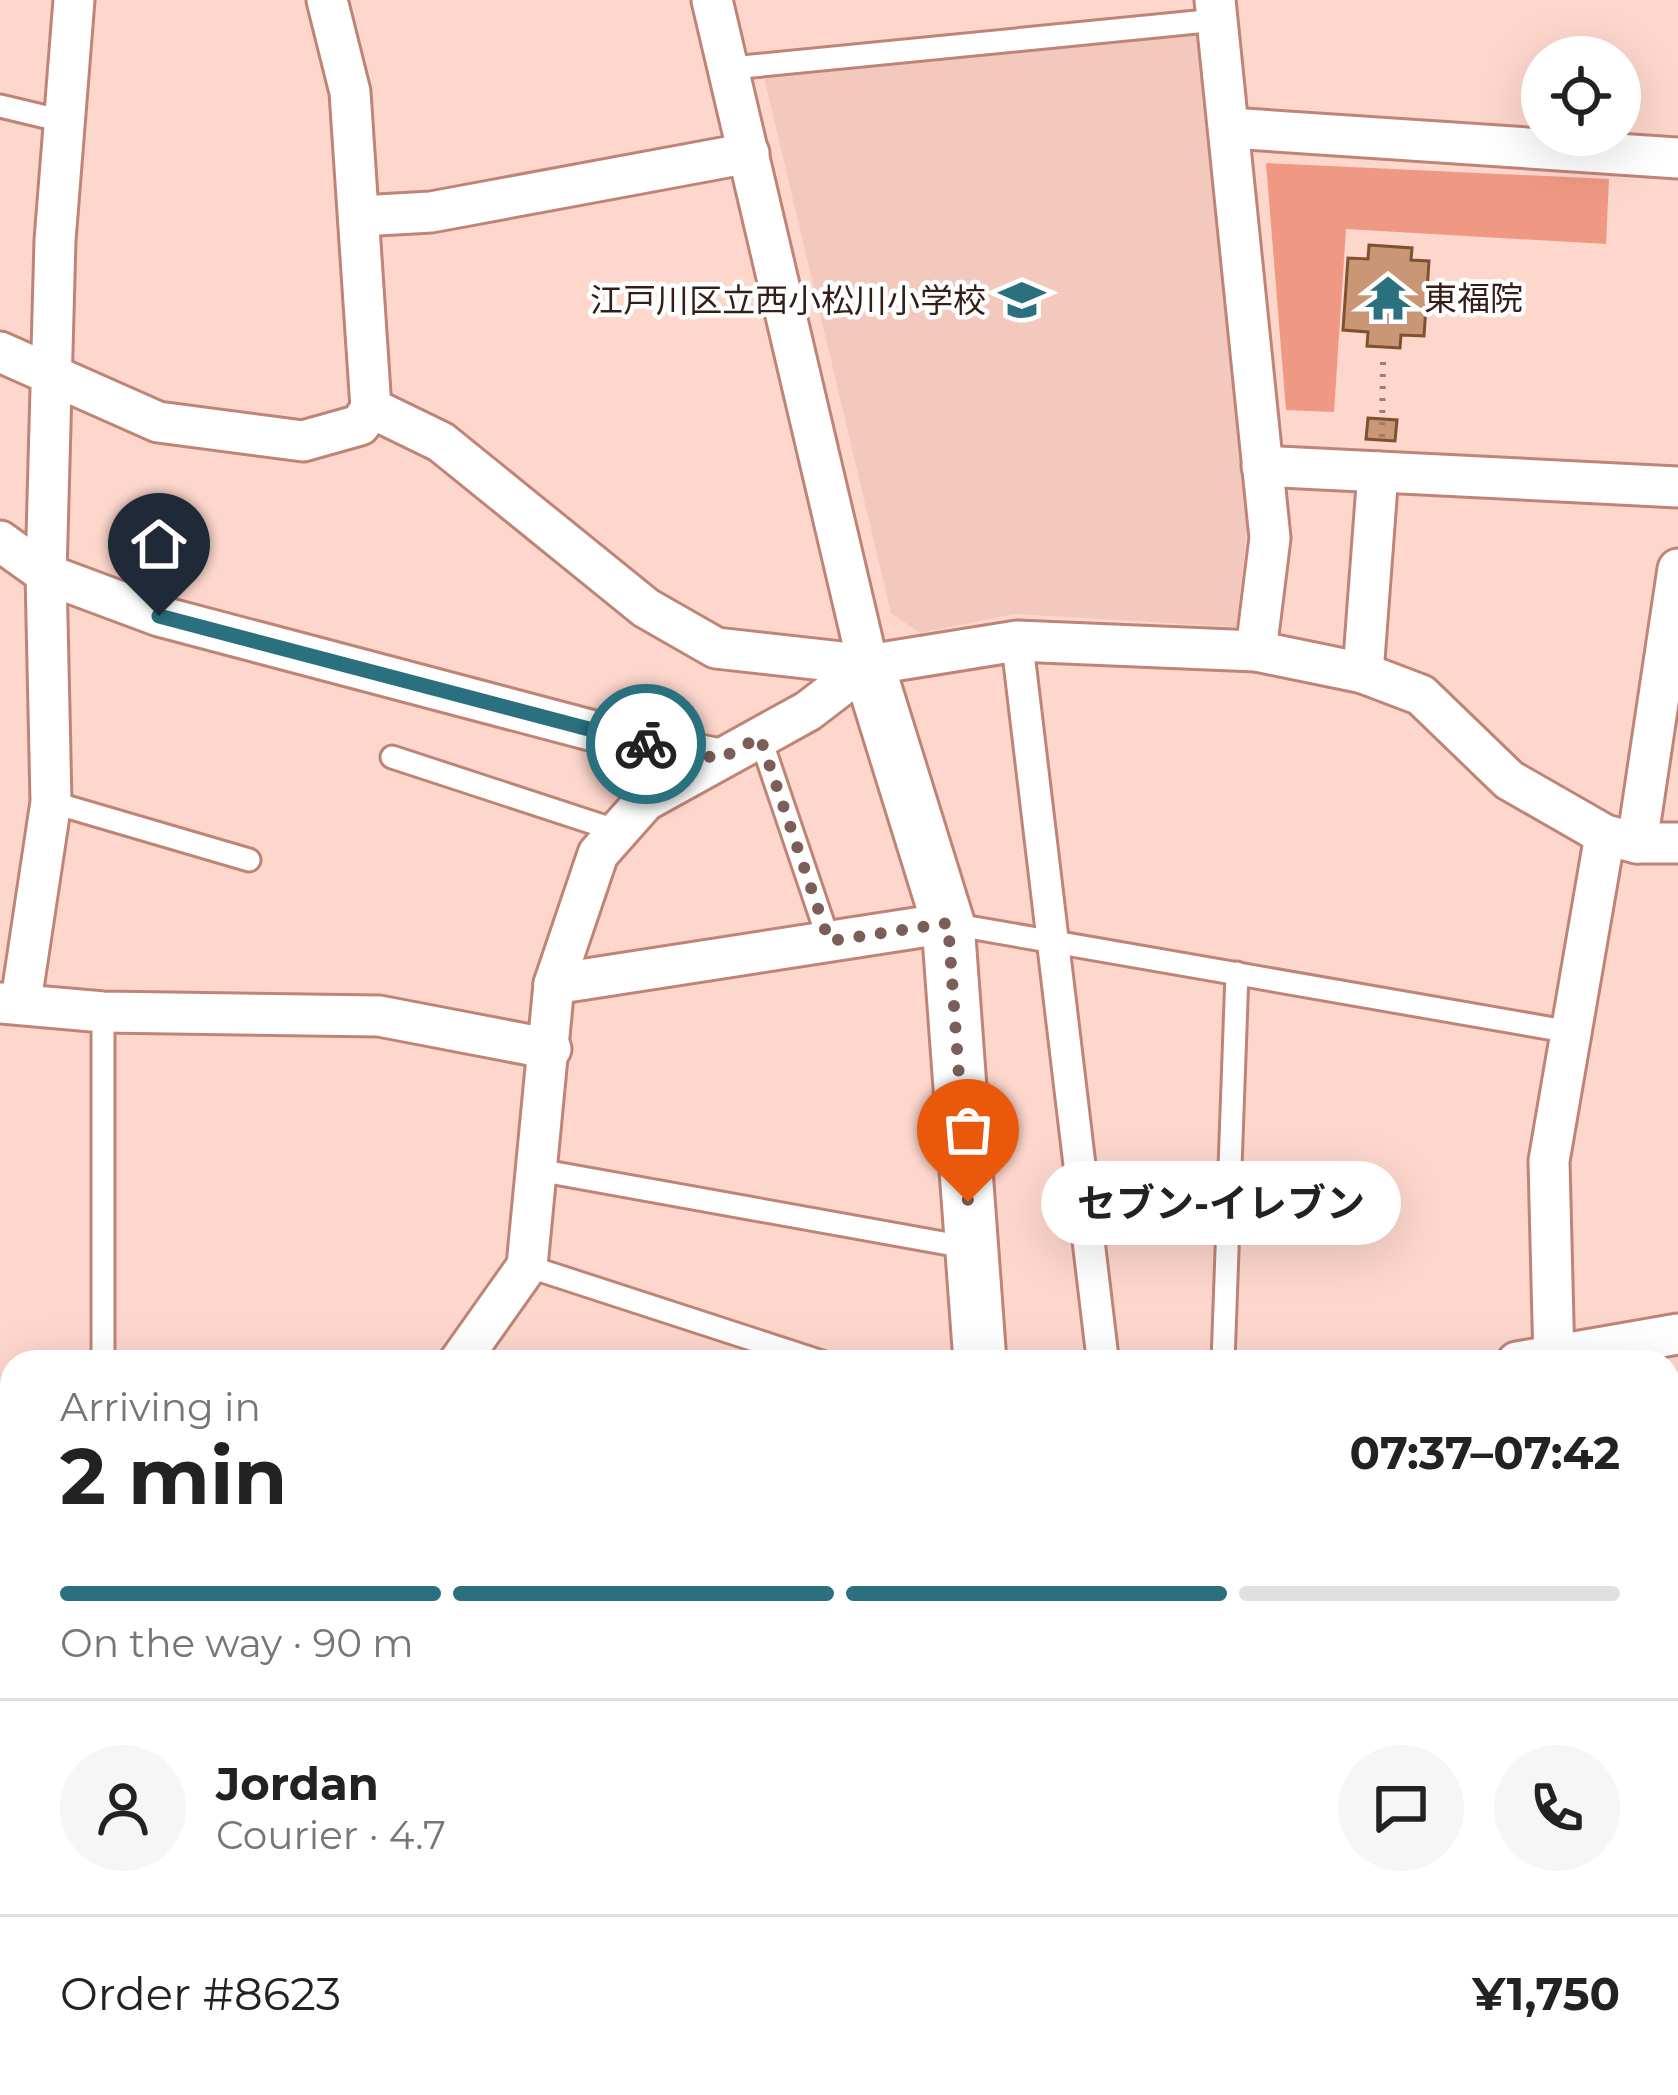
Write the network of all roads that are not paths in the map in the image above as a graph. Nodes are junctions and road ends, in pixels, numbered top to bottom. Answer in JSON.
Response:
{"nodes":[{"id":1,"x":74,"y":0,"type":"edge"},
{"id":2,"x":315,"y":0,"type":"edge"},
{"id":3,"x":712,"y":0,"type":"edge"},
{"id":4,"x":328,"y":1,"type":"edge"},
{"id":5,"x":1216,"y":10,"type":"edge"},
{"id":6,"x":732,"y":68,"type":"junction"},
{"id":7,"x":0,"y":106,"type":"edge"},
{"id":8,"x":67,"y":122,"type":"junction"},
{"id":9,"x":1230,"y":128,"type":"junction"},
{"id":10,"x":749,"y":153,"type":"junction"},
{"id":11,"x":1678,"y":158,"type":"edge"},
{"id":12,"x":360,"y":216,"type":"junction"},
{"id":13,"x":0,"y":352,"type":"edge"},
{"id":14,"x":52,"y":377,"type":"junction"},
{"id":15,"x":371,"y":408,"type":"junction"},
{"id":16,"x":1379,"y":462,"type":"junction"},
{"id":17,"x":1262,"y":466,"type":"junction"},
{"id":18,"x":1678,"y":487,"type":"edge"},
{"id":19,"x":0,"y":541,"type":"edge"},
{"id":20,"x":1678,"y":568,"type":"edge"},
{"id":21,"x":46,"y":574,"type":"junction"},
{"id":22,"x":1017,"y":641,"type":"junction"},
{"id":23,"x":1256,"y":651,"type":"junction"},
{"id":24,"x":868,"y":664,"type":"junction"},
{"id":25,"x":1364,"y":673,"type":"junction"},
{"id":26,"x":760,"y":737,"type":"junction"},
{"id":27,"x":392,"y":757,"type":"dead end"},
{"id":28,"x":720,"y":759,"type":"junction"},
{"id":29,"x":52,"y":802,"type":"junction"},
{"id":30,"x":618,"y":831,"type":"junction"},
{"id":31,"x":1621,"y":839,"type":"junction"},
{"id":32,"x":1678,"y":843,"type":"edge"},
{"id":33,"x":249,"y":860,"type":"dead end"},
{"id":34,"x":948,"y":923,"type":"junction"},
{"id":35,"x":829,"y":941,"type":"junction"},
{"id":36,"x":1052,"y":941,"type":"junction"},
{"id":37,"x":1237,"y":973,"type":"junction"},
{"id":38,"x":554,"y":984,"type":"junction"},
{"id":39,"x":10,"y":1002,"type":"edge"},
{"id":40,"x":104,"y":1012,"type":"junction"},
{"id":41,"x":1571,"y":1032,"type":"junction"},
{"id":42,"x":551,"y":1049,"type":"junction"},
{"id":43,"x":538,"y":1170,"type":"junction"},
{"id":44,"x":971,"y":1248,"type":"junction"},
{"id":45,"x":527,"y":1266,"type":"junction"},
{"id":46,"x":1678,"y":1334,"type":"edge"},
{"id":47,"x":104,"y":1350,"type":"edge"},
{"id":48,"x":468,"y":1350,"type":"edge"},
{"id":49,"x":785,"y":1350,"type":"edge"},
{"id":50,"x":979,"y":1350,"type":"edge"},
{"id":51,"x":1101,"y":1350,"type":"edge"},
{"id":52,"x":1223,"y":1350,"type":"edge"},
{"id":53,"x":1541,"y":1350,"type":"edge"},
{"id":54,"x":1594,"y":1350,"type":"edge"}],
"edges":[{"from":1,"to":8,"type":"street"},
{"from":2,"to":4,"type":"street"},
{"from":3,"to":6,"type":"street"},
{"from":4,"to":12,"type":"street"},
{"from":5,"to":6,"type":"lane"},
{"from":5,"to":9,"type":"street"},
{"from":6,"to":10,"type":"street"},
{"from":7,"to":8,"type":"lane"},
{"from":8,"to":14,"type":"street"},
{"from":9,"to":11,"type":"street"},
{"from":9,"to":17,"type":"street"},
{"from":10,"to":12,"type":"street"},
{"from":10,"to":24,"type":"street"},
{"from":12,"to":15,"type":"street"},
{"from":13,"to":14,"type":"street"},
{"from":14,"to":15,"type":"street"},
{"from":14,"to":21,"type":"street"},
{"from":15,"to":24,"type":"street"},
{"from":16,"to":17,"type":"street"},
{"from":16,"to":18,"type":"street"},
{"from":16,"to":25,"type":"street"},
{"from":17,"to":23,"type":"street"},
{"from":19,"to":21,"type":"street"},
{"from":20,"to":31,"type":"street"},
{"from":21,"to":28,"type":"street"},
{"from":21,"to":29,"type":"street"},
{"from":22,"to":23,"type":"street"},
{"from":22,"to":24,"type":"street"},
{"from":22,"to":36,"type":"street"},
{"from":23,"to":25,"type":"street"},
{"from":24,"to":26,"type":"street"},
{"from":24,"to":34,"type":"street"},
{"from":25,"to":31,"type":"street"},
{"from":26,"to":28,"type":"street"},
{"from":26,"to":35,"type":"lane"},
{"from":27,"to":30,"type":"lane"},
{"from":28,"to":30,"type":"street"},
{"from":29,"to":33,"type":"lane"},
{"from":29,"to":39,"type":"street"},
{"from":30,"to":38,"type":"street"},
{"from":31,"to":32,"type":"street"},
{"from":31,"to":41,"type":"street"},
{"from":34,"to":35,"type":"street"},
{"from":34,"to":36,"type":"lane"},
{"from":34,"to":44,"type":"street"},
{"from":35,"to":38,"type":"street"},
{"from":36,"to":37,"type":"lane"},
{"from":36,"to":51,"type":"street"},
{"from":37,"to":41,"type":"lane"},
{"from":37,"to":52,"type":"lane"},
{"from":38,"to":42,"type":"street"},
{"from":39,"to":40,"type":"street"},
{"from":40,"to":42,"type":"street"},
{"from":40,"to":47,"type":"lane"},
{"from":41,"to":53,"type":"street"},
{"from":42,"to":43,"type":"street"},
{"from":43,"to":44,"type":"lane"},
{"from":43,"to":45,"type":"street"},
{"from":44,"to":50,"type":"street"},
{"from":45,"to":48,"type":"street"},
{"from":45,"to":49,"type":"lane"},
{"from":46,"to":54,"type":"street"}]}
